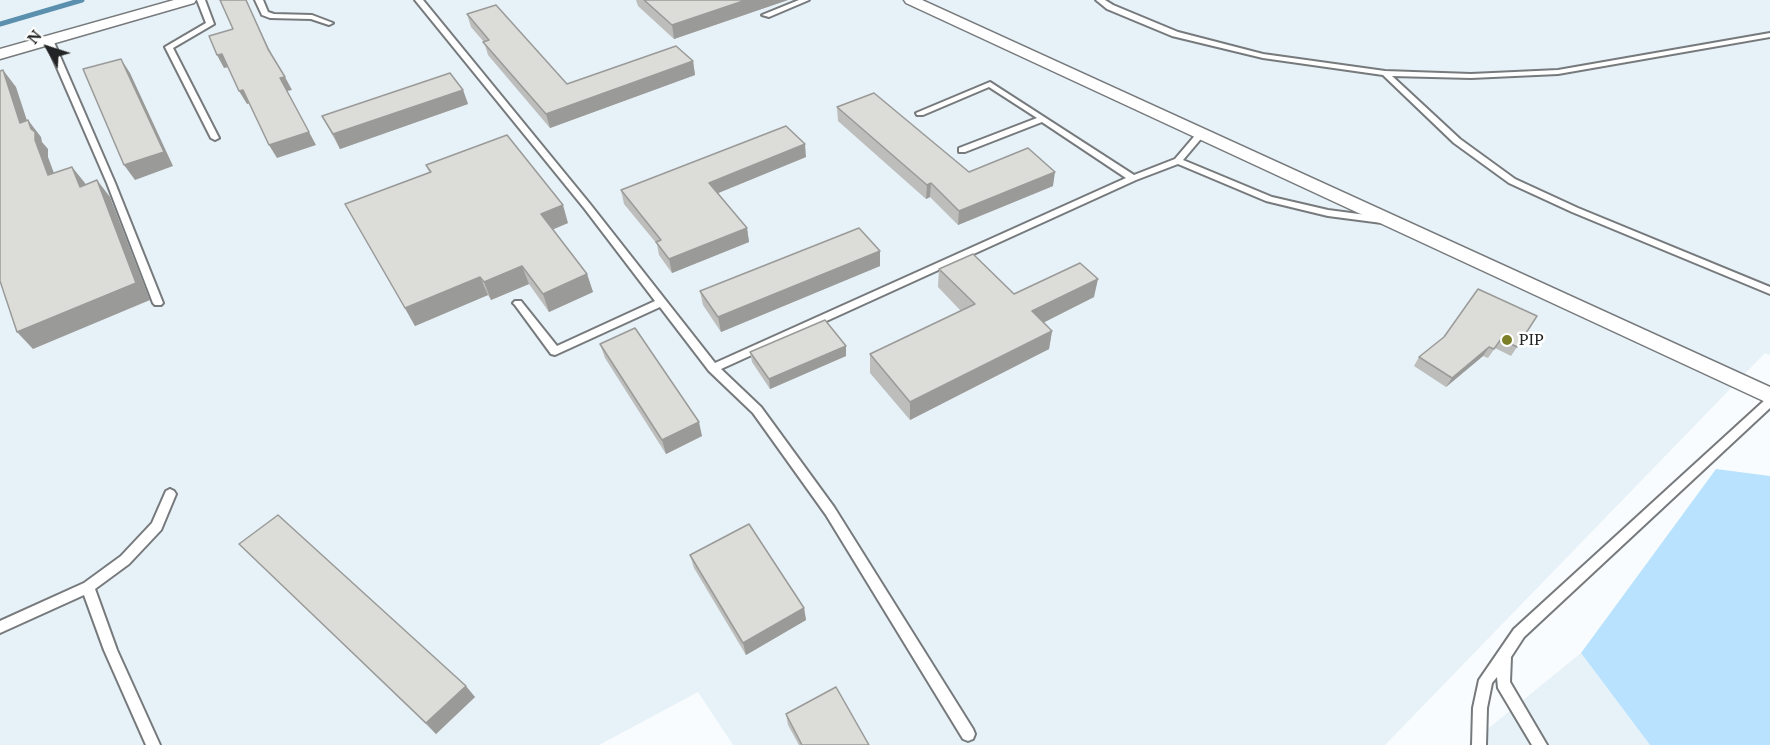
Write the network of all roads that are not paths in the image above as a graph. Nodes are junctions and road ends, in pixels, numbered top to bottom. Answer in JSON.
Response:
{"nodes":[{"id":1,"x":189,"y":0,"type":"edge"},
{"id":2,"x":201,"y":0,"type":"edge"},
{"id":3,"x":259,"y":0,"type":"edge"},
{"id":4,"x":419,"y":0,"type":"edge"},
{"id":5,"x":805,"y":0,"type":"edge"},
{"id":6,"x":911,"y":0,"type":"edge"},
{"id":7,"x":1100,"y":0,"type":"edge"},
{"id":8,"x":766,"y":15,"type":"dead end"},
{"id":9,"x":329,"y":23,"type":"dead end"},
{"id":10,"x":1770,"y":35,"type":"edge"},
{"id":11,"x":49,"y":40,"type":"junction"},
{"id":12,"x":0,"y":54,"type":"edge"},
{"id":13,"x":1385,"y":73,"type":"junction"},
{"id":14,"x":920,"y":113,"type":"dead end"},
{"id":15,"x":1042,"y":119,"type":"junction"},
{"id":16,"x":1201,"y":134,"type":"junction"},
{"id":17,"x":215,"y":138,"type":"dead end"},
{"id":18,"x":962,"y":150,"type":"dead end"},
{"id":19,"x":1178,"y":161,"type":"junction"},
{"id":20,"x":1133,"y":178,"type":"junction"},
{"id":21,"x":1388,"y":220,"type":"junction"},
{"id":22,"x":1770,"y":291,"type":"edge"},
{"id":23,"x":662,"y":302,"type":"junction"},
{"id":24,"x":158,"y":303,"type":"dead end"},
{"id":25,"x":518,"y":303,"type":"dead end"},
{"id":26,"x":713,"y":368,"type":"junction"},
{"id":27,"x":1770,"y":396,"type":"edge"},
{"id":28,"x":1770,"y":402,"type":"edge"},
{"id":29,"x":170,"y":494,"type":"dead end"},
{"id":30,"x":88,"y":587,"type":"junction"},
{"id":31,"x":0,"y":627,"type":"edge"},
{"id":32,"x":1504,"y":655,"type":"junction"},
{"id":33,"x":968,"y":734,"type":"dead end"},
{"id":34,"x":153,"y":745,"type":"edge"},
{"id":35,"x":1479,"y":745,"type":"edge"},
{"id":36,"x":1540,"y":745,"type":"edge"}],
"edges":[{"from":1,"to":11,"type":"street"},
{"from":2,"to":17,"type":"lane"},
{"from":3,"to":9,"type":"lane"},
{"from":4,"to":23,"type":"lane"},
{"from":5,"to":8,"type":"lane"},
{"from":6,"to":16,"type":"street"},
{"from":7,"to":13,"type":"lane"},
{"from":10,"to":13,"type":"lane"},
{"from":11,"to":12,"type":"street"},
{"from":11,"to":24,"type":"lane"},
{"from":13,"to":22,"type":"lane"},
{"from":14,"to":15,"type":"lane"},
{"from":15,"to":18,"type":"lane"},
{"from":15,"to":20,"type":"lane"},
{"from":16,"to":19,"type":"lane"},
{"from":16,"to":21,"type":"street"},
{"from":19,"to":20,"type":"lane"},
{"from":19,"to":21,"type":"lane"},
{"from":20,"to":26,"type":"lane"},
{"from":21,"to":27,"type":"street"},
{"from":23,"to":25,"type":"lane"},
{"from":23,"to":26,"type":"lane"},
{"from":26,"to":33,"type":"lane"},
{"from":28,"to":32,"type":"lane"},
{"from":29,"to":30,"type":"lane"},
{"from":30,"to":31,"type":"lane"},
{"from":30,"to":34,"type":"lane"},
{"from":32,"to":35,"type":"lane"},
{"from":32,"to":36,"type":"lane"}]}
